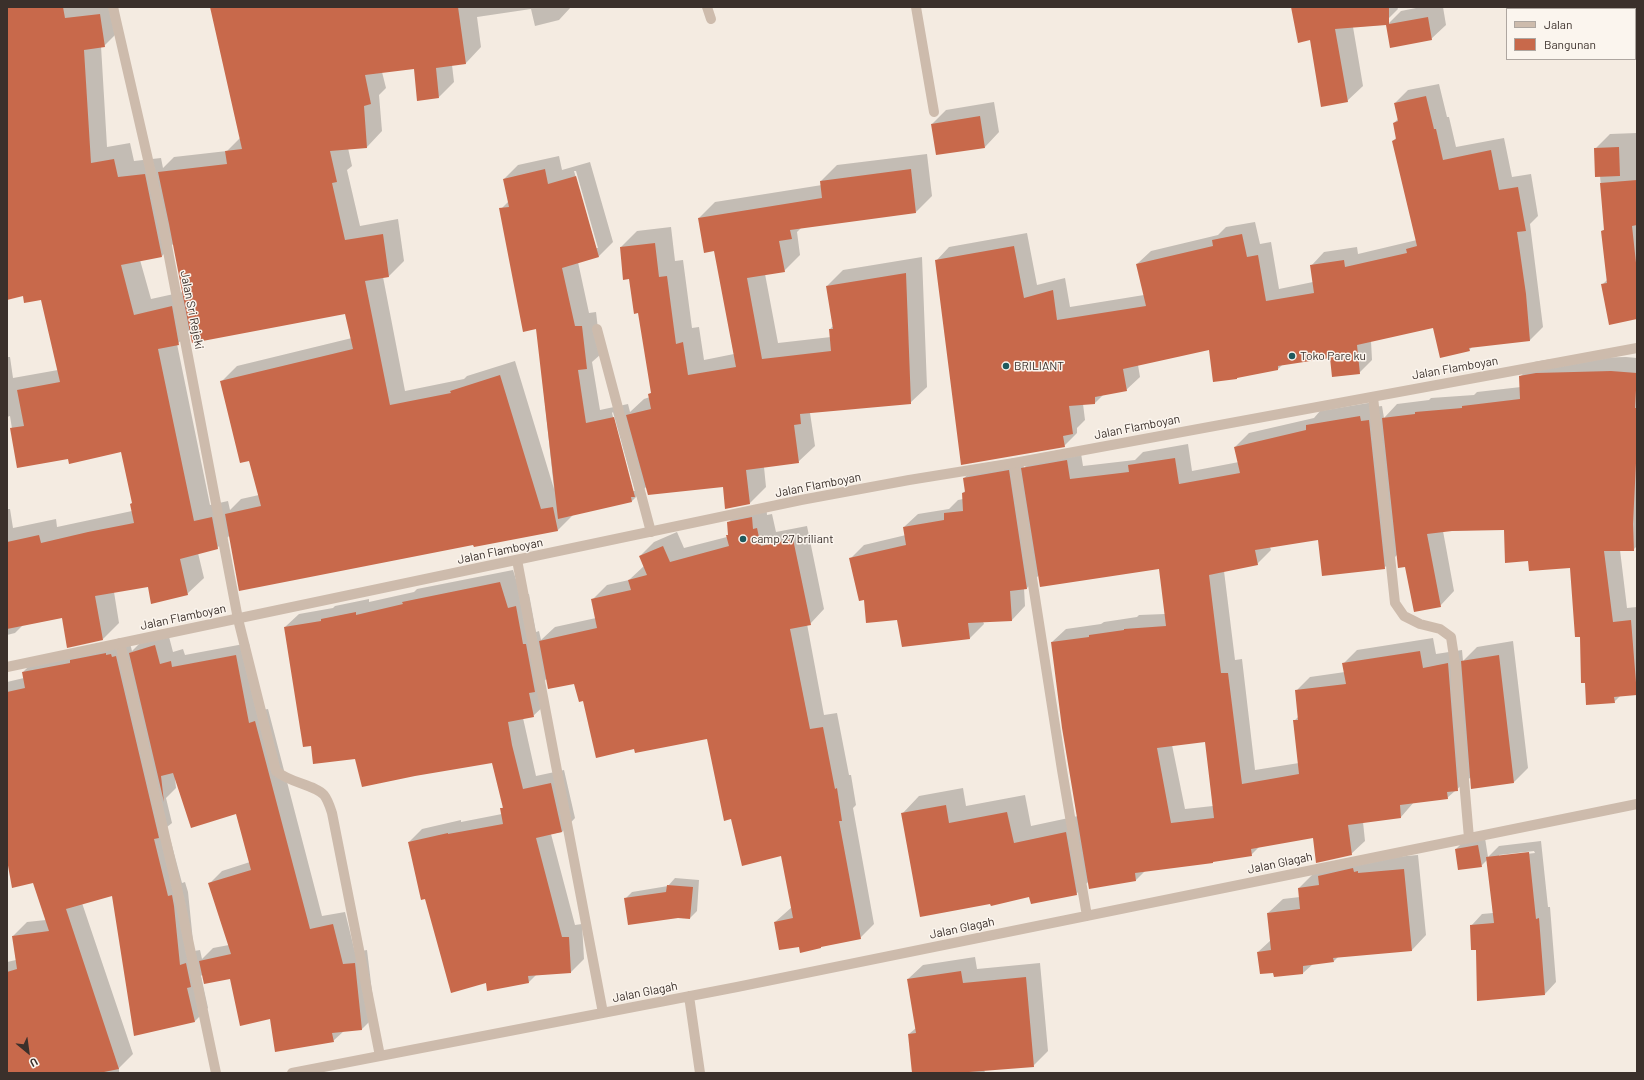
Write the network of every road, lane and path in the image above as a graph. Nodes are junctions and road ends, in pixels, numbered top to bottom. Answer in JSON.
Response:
{"nodes":[{"id":1,"x":114,"y":7,"type":"edge"},
{"id":2,"x":707,"y":7,"type":"edge"},
{"id":3,"x":916,"y":7,"type":"edge"},
{"id":4,"x":712,"y":19,"type":"dead end"},
{"id":5,"x":934,"y":112,"type":"dead end"},
{"id":6,"x":597,"y":329,"type":"dead end"},
{"id":7,"x":1637,"y":348,"type":"edge"},
{"id":8,"x":1373,"y":396,"type":"junction"},
{"id":9,"x":1014,"y":463,"type":"junction"},
{"id":10,"x":651,"y":532,"type":"junction"},
{"id":11,"x":517,"y":560,"type":"junction"},
{"id":12,"x":238,"y":619,"type":"junction"},
{"id":13,"x":120,"y":643,"type":"junction"},
{"id":14,"x":7,"y":667,"type":"edge"},
{"id":15,"x":1637,"y":804,"type":"edge"},
{"id":16,"x":1469,"y":838,"type":"junction"},
{"id":17,"x":1087,"y":916,"type":"junction"},
{"id":18,"x":689,"y":996,"type":"junction"},
{"id":19,"x":603,"y":1013,"type":"junction"},
{"id":20,"x":380,"y":1056,"type":"junction"},
{"id":21,"x":216,"y":1073,"type":"edge"},
{"id":22,"x":292,"y":1073,"type":"edge"},
{"id":23,"x":700,"y":1073,"type":"edge"}],
"edges":[{"from":1,"to":12,"type":"street","name":"Jalan Sri Rejeki"},
{"from":2,"to":4,"type":"street"},
{"from":3,"to":5,"type":"street"},
{"from":6,"to":10,"type":"street"},
{"from":7,"to":8,"type":"street","name":"Jalan Flamboyan"},
{"from":8,"to":9,"type":"street","name":"Jalan Flamboyan"},
{"from":8,"to":16,"type":"street"},
{"from":9,"to":10,"type":"street","name":"Jalan Flamboyan"},
{"from":9,"to":17,"type":"street"},
{"from":10,"to":11,"type":"street","name":"Jalan Flamboyan"},
{"from":11,"to":12,"type":"street","name":"Jalan Flamboyan"},
{"from":11,"to":19,"type":"street"},
{"from":12,"to":13,"type":"street","name":"Jalan Flamboyan"},
{"from":12,"to":20,"type":"street","name":"Jalan Sri Rejeki"},
{"from":13,"to":14,"type":"street","name":"Jalan Flamboyan"},
{"from":13,"to":21,"type":"street"},
{"from":15,"to":16,"type":"street","name":"Jalan Glagah"},
{"from":16,"to":17,"type":"street","name":"Jalan Glagah"},
{"from":17,"to":18,"type":"street","name":"Jalan Glagah"},
{"from":18,"to":19,"type":"street","name":"Jalan Glagah"},
{"from":18,"to":23,"type":"street"},
{"from":19,"to":20,"type":"street","name":"Jalan Glagah"},
{"from":20,"to":22,"type":"street","name":"Jalan Glagah"}]}
